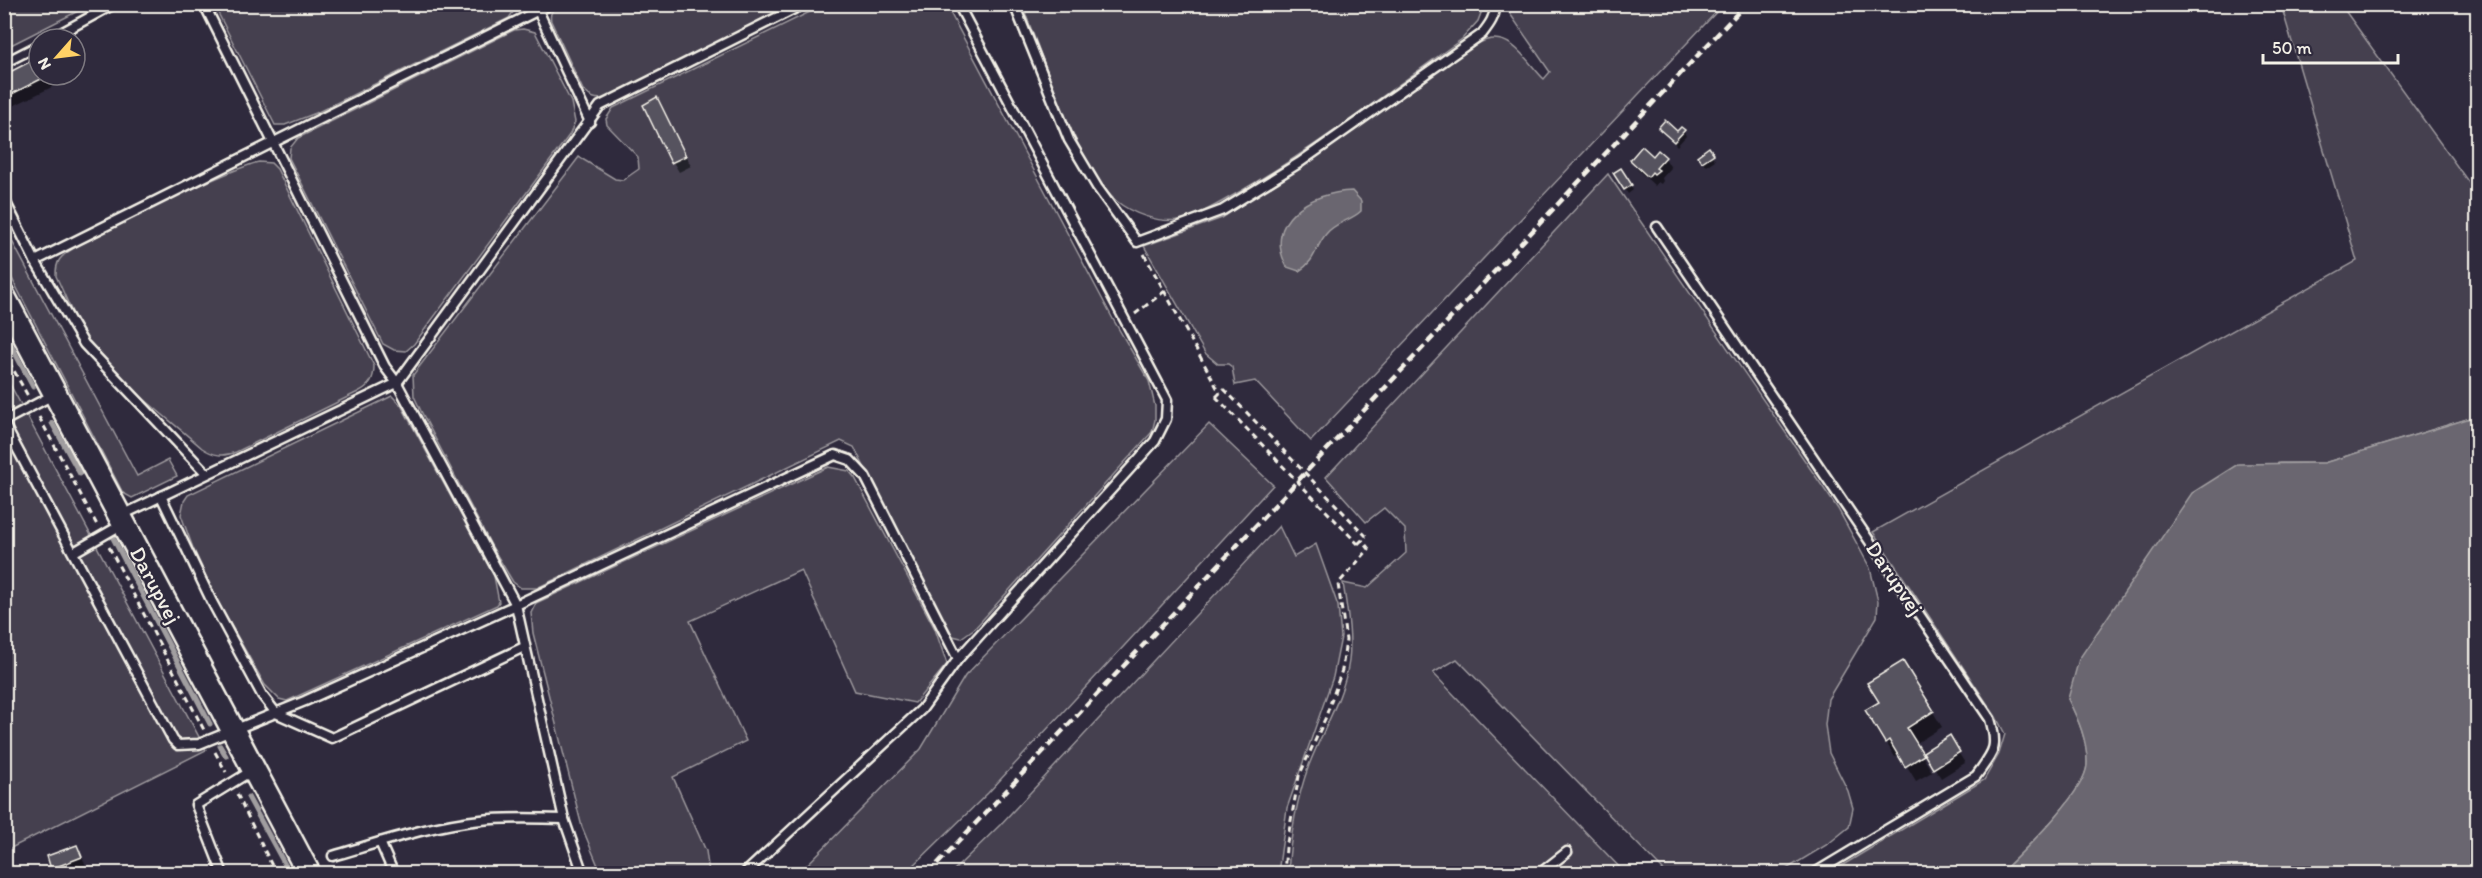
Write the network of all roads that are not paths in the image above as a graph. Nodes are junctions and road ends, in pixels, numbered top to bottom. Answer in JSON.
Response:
{"nodes":[{"id":1,"x":114,"y":4,"type":"edge"},
{"id":2,"x":204,"y":4,"type":"edge"},
{"id":3,"x":551,"y":4,"type":"edge"},
{"id":4,"x":804,"y":4,"type":"edge"},
{"id":5,"x":957,"y":4,"type":"edge"},
{"id":6,"x":1014,"y":4,"type":"edge"},
{"id":7,"x":1495,"y":4,"type":"edge"},
{"id":8,"x":537,"y":8,"type":"edge"},
{"id":9,"x":72,"y":27,"type":"edge"},
{"id":10,"x":27,"y":51,"type":"edge"},
{"id":11,"x":4,"y":63,"type":"edge"},
{"id":12,"x":590,"y":122,"type":"junction"},
{"id":13,"x":273,"y":142,"type":"junction"},
{"id":14,"x":4,"y":199,"type":"edge"},
{"id":15,"x":1657,"y":227,"type":"dead end"},
{"id":16,"x":35,"y":261,"type":"junction"},
{"id":17,"x":4,"y":297,"type":"edge"},
{"id":18,"x":397,"y":383,"type":"junction"},
{"id":19,"x":56,"y":394,"type":"junction"},
{"id":20,"x":4,"y":422,"type":"edge"},
{"id":21,"x":206,"y":473,"type":"junction"},
{"id":22,"x":161,"y":496,"type":"junction"},
{"id":23,"x":122,"y":520,"type":"junction"},
{"id":24,"x":74,"y":552,"type":"junction"},
{"id":25,"x":516,"y":605,"type":"junction"},
{"id":26,"x":524,"y":647,"type":"junction"},
{"id":27,"x":958,"y":658,"type":"junction"},
{"id":28,"x":276,"y":713,"type":"junction"},
{"id":29,"x":233,"y":732,"type":"junction"},
{"id":30,"x":253,"y":770,"type":"junction"},
{"id":31,"x":564,"y":819,"type":"junction"},
{"id":32,"x":381,"y":842,"type":"junction"},
{"id":33,"x":1567,"y":852,"type":"dead end"},
{"id":34,"x":333,"y":856,"type":"dead end"},
{"id":35,"x":223,"y":873,"type":"edge"},
{"id":36,"x":309,"y":873,"type":"edge"},
{"id":37,"x":394,"y":873,"type":"edge"},
{"id":38,"x":583,"y":873,"type":"edge"},
{"id":39,"x":744,"y":873,"type":"edge"},
{"id":40,"x":1539,"y":873,"type":"edge"},
{"id":41,"x":1813,"y":873,"type":"edge"}],
"edges":[{"from":1,"to":9,"type":"lane"},
{"from":2,"to":13,"type":"lane"},
{"from":3,"to":8,"type":"lane"},
{"from":4,"to":12,"type":"lane"},
{"from":5,"to":27,"type":"lane"},
{"from":6,"to":7,"type":"lane"},
{"from":8,"to":12,"type":"lane"},
{"from":8,"to":13,"type":"lane"},
{"from":10,"to":11,"type":"lane"},
{"from":12,"to":18,"type":"lane"},
{"from":13,"to":16,"type":"lane"},
{"from":13,"to":18,"type":"lane"},
{"from":14,"to":16,"type":"lane"},
{"from":15,"to":41,"type":"lane","name":"Darupvej"},
{"from":16,"to":21,"type":"lane"},
{"from":17,"to":19,"type":"street","name":"Darupvej"},
{"from":18,"to":21,"type":"lane"},
{"from":18,"to":25,"type":"lane"},
{"from":19,"to":20,"type":"lane"},
{"from":19,"to":23,"type":"street","name":"Darupvej"},
{"from":20,"to":24,"type":"lane"},
{"from":21,"to":22,"type":"lane"},
{"from":22,"to":23,"type":"lane"},
{"from":22,"to":28,"type":"lane"},
{"from":23,"to":24,"type":"lane"},
{"from":23,"to":29,"type":"street","name":"Darupvej"},
{"from":24,"to":29,"type":"lane"},
{"from":25,"to":26,"type":"lane"},
{"from":25,"to":27,"type":"lane"},
{"from":25,"to":28,"type":"lane"},
{"from":26,"to":28,"type":"lane"},
{"from":26,"to":31,"type":"lane"},
{"from":27,"to":39,"type":"lane"},
{"from":28,"to":29,"type":"lane"},
{"from":29,"to":30,"type":"street","name":"Darupvej"},
{"from":30,"to":35,"type":"lane"},
{"from":30,"to":36,"type":"street","name":"Darupvej"},
{"from":31,"to":32,"type":"lane"},
{"from":31,"to":38,"type":"lane"},
{"from":32,"to":34,"type":"lane"},
{"from":32,"to":37,"type":"lane"},
{"from":33,"to":40,"type":"lane"}]}
